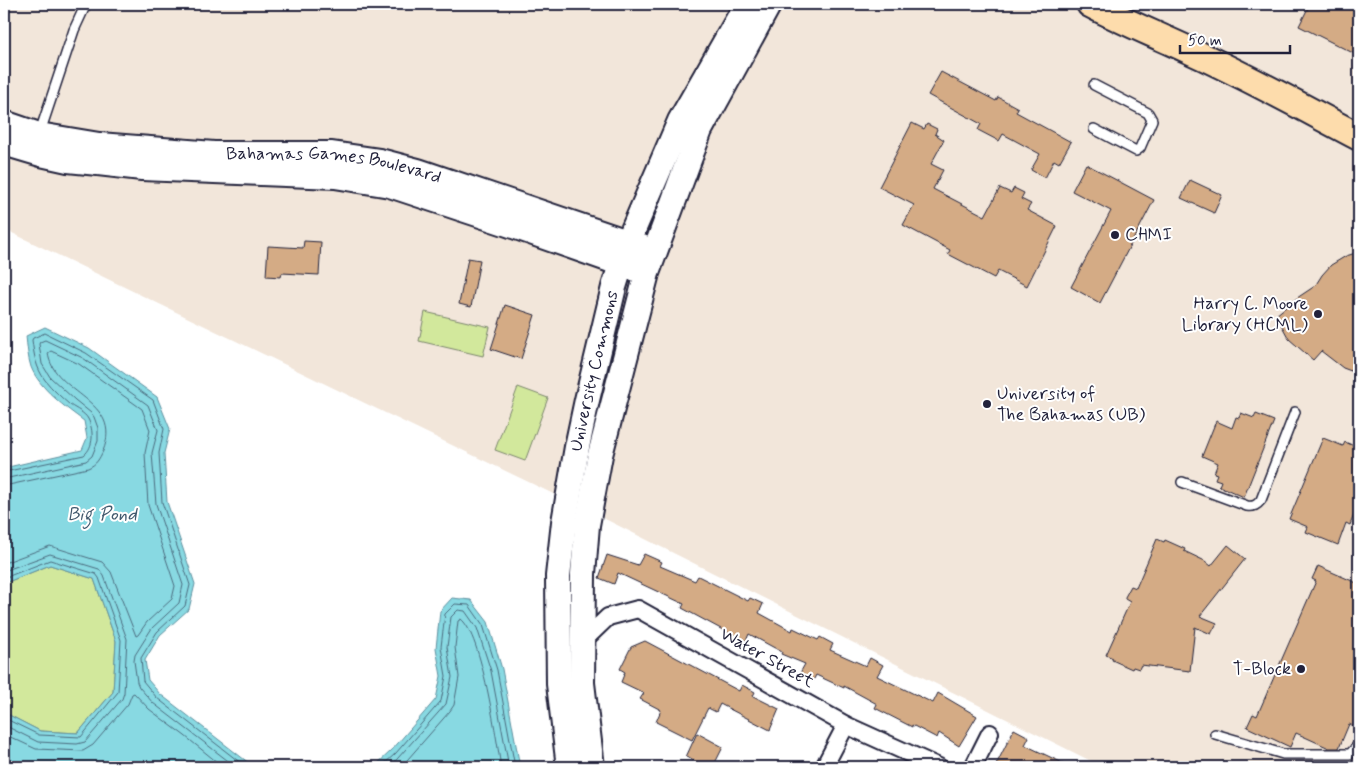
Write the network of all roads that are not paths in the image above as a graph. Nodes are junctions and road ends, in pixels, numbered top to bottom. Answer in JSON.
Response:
{"nodes":[{"id":1,"x":86,"y":4,"type":"edge"},
{"id":2,"x":747,"y":4,"type":"edge"},
{"id":3,"x":770,"y":4,"type":"edge"},
{"id":4,"x":1090,"y":4,"type":"edge"},
{"id":5,"x":1094,"y":85,"type":"dead end"},
{"id":6,"x":4,"y":123,"type":"edge"},
{"id":7,"x":1094,"y":128,"type":"dead end"},
{"id":8,"x":1359,"y":137,"type":"edge"},
{"id":9,"x":4,"y":143,"type":"edge"},
{"id":10,"x":36,"y":143,"type":"junction"},
{"id":11,"x":654,"y":251,"type":"junction"},
{"id":12,"x":624,"y":253,"type":"junction"},
{"id":13,"x":647,"y":273,"type":"junction"},
{"id":14,"x":1295,"y":412,"type":"dead end"},
{"id":15,"x":1182,"y":482,"type":"dead end"},
{"id":16,"x":582,"y":642,"type":"junction"},
{"id":17,"x":846,"y":725,"type":"junction"},
{"id":18,"x":990,"y":733,"type":"dead end"},
{"id":19,"x":1214,"y":734,"type":"dead end"},
{"id":20,"x":1359,"y":744,"type":"edge"},
{"id":21,"x":569,"y":767,"type":"edge"},
{"id":22,"x":592,"y":767,"type":"edge"},
{"id":23,"x":824,"y":767,"type":"edge"},
{"id":24,"x":939,"y":767,"type":"edge"},
{"id":25,"x":973,"y":767,"type":"edge"}],
"edges":[{"from":1,"to":10,"type":"lane"},
{"from":2,"to":12,"type":"main road","name":"University Commons"},
{"from":3,"to":11,"type":"main road","name":"University Commons"},
{"from":4,"to":8,"type":"main road"},
{"from":5,"to":7,"type":"lane"},
{"from":6,"to":10,"type":"main road","name":"Bahamas Games Boulevard"},
{"from":9,"to":10,"type":"main road","name":"Bahamas Games Boulevard"},
{"from":10,"to":12,"type":"main road","name":"Bahamas Games Boulevard"},
{"from":11,"to":12,"type":"main road","name":"Bahamas Games Boulevard"},
{"from":11,"to":13,"type":"main road","name":"University Commons"},
{"from":12,"to":13,"type":"main road","name":"Bahamas Games Boulevard"},
{"from":12,"to":21,"type":"main road","name":"University Commons"},
{"from":13,"to":16,"type":"main road","name":"University Commons"},
{"from":14,"to":15,"type":"lane"},
{"from":16,"to":17,"type":"street","name":"Water Street"},
{"from":16,"to":22,"type":"main road","name":"University Commons"},
{"from":17,"to":23,"type":"street"},
{"from":17,"to":24,"type":"street","name":"Water Street"},
{"from":18,"to":25,"type":"street"},
{"from":19,"to":20,"type":"lane"}]}
